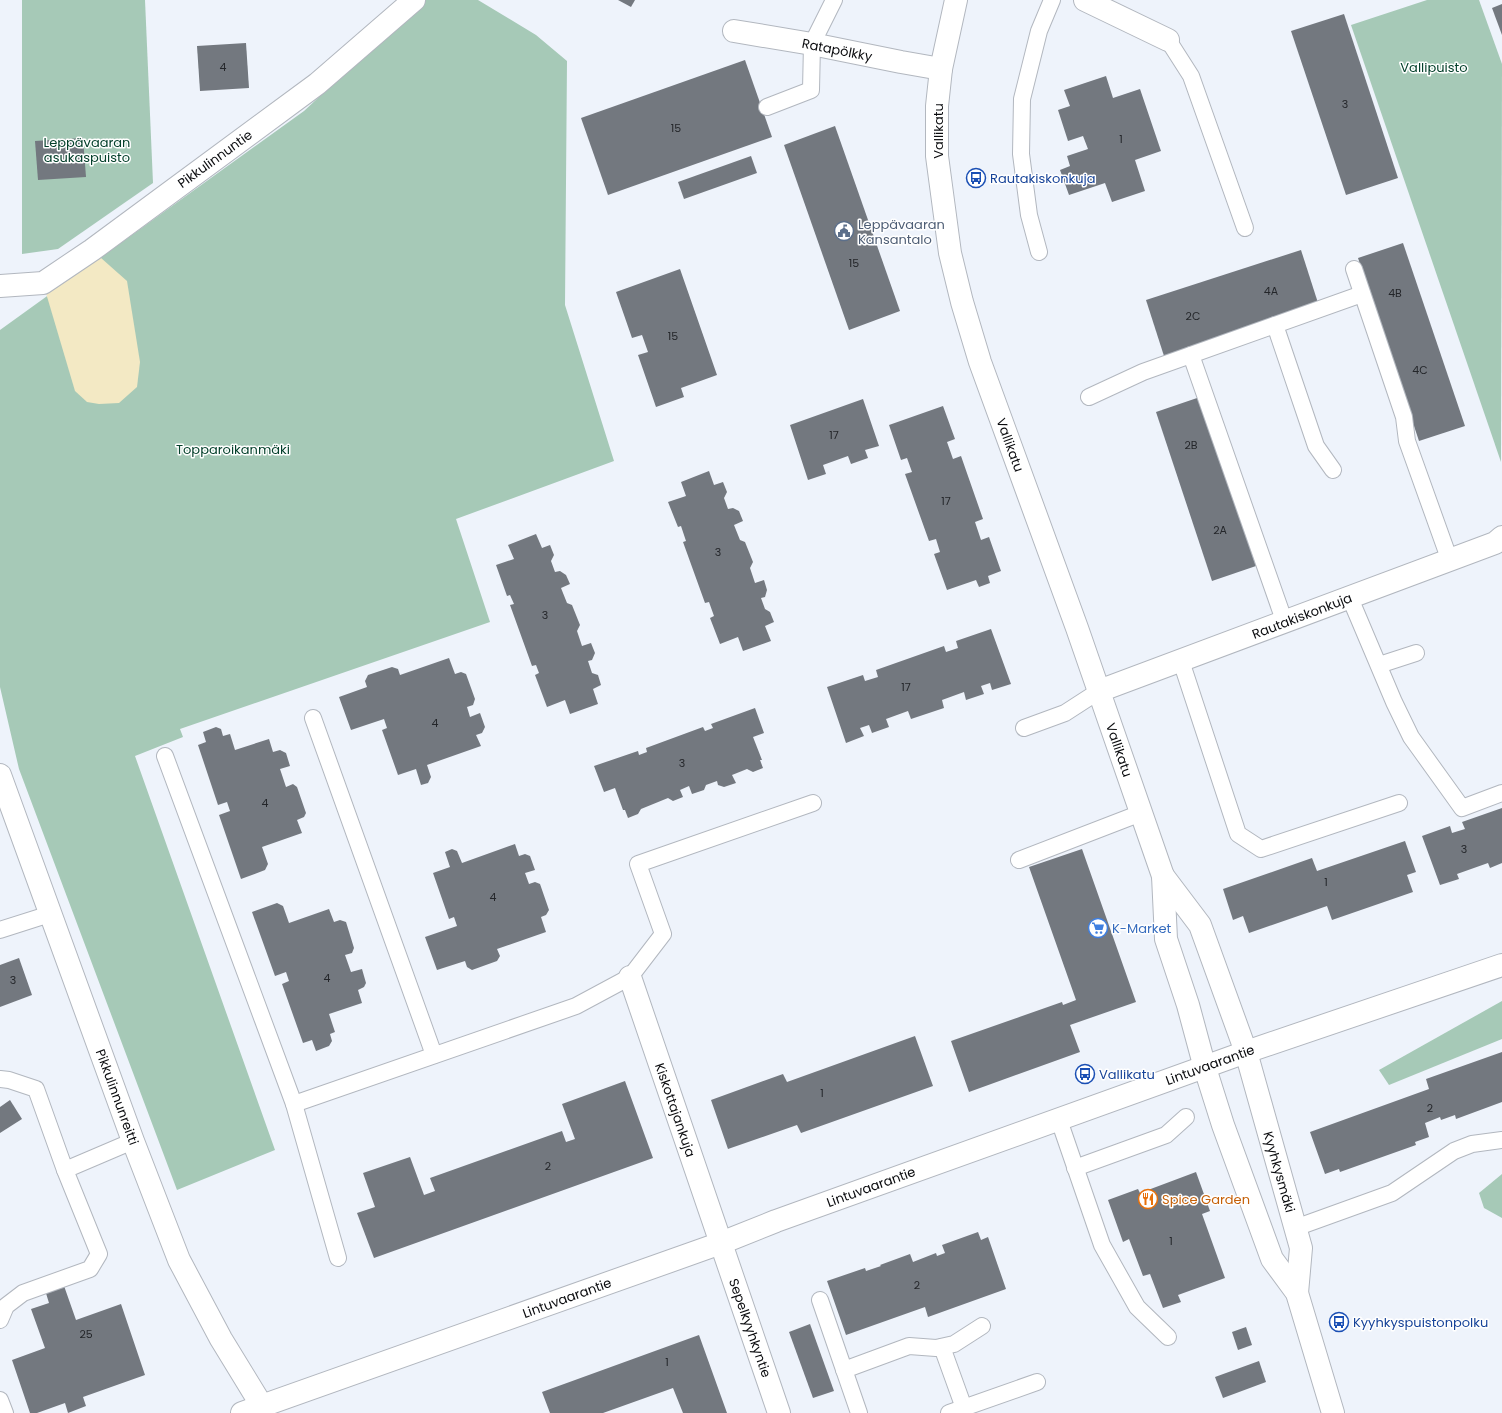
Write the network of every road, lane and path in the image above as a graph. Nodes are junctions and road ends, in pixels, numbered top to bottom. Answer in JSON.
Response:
{"nodes":[{"id":1,"x":414,"y":0,"type":"edge"},
{"id":2,"x":834,"y":0,"type":"edge"},
{"id":3,"x":956,"y":0,"type":"edge"},
{"id":4,"x":1052,"y":0,"type":"edge"},
{"id":5,"x":1085,"y":0,"type":"edge"},
{"id":6,"x":734,"y":31,"type":"dead end"},
{"id":7,"x":1168,"y":40,"type":"joint"},
{"id":8,"x":812,"y":44,"type":"junction"},
{"id":9,"x":941,"y":68,"type":"junction"},
{"id":10,"x":767,"y":107,"type":"dead end"},
{"id":11,"x":1245,"y":228,"type":"dead end"},
{"id":12,"x":1039,"y":252,"type":"dead end"},
{"id":13,"x":1354,"y":269,"type":"dead end"},
{"id":14,"x":0,"y":286,"type":"edge"},
{"id":15,"x":1362,"y":294,"type":"junction"},
{"id":16,"x":1275,"y":325,"type":"junction"},
{"id":17,"x":1191,"y":355,"type":"junction"},
{"id":18,"x":1089,"y":397,"type":"dead end"},
{"id":19,"x":1332,"y":470,"type":"dead end"},
{"id":20,"x":1502,"y":537,"type":"edge"},
{"id":21,"x":1450,"y":561,"type":"junction"},
{"id":22,"x":1350,"y":598,"type":"junction"},
{"id":23,"x":1284,"y":622,"type":"junction"},
{"id":24,"x":1416,"y":653,"type":"dead end"},
{"id":25,"x":1181,"y":661,"type":"junction"},
{"id":26,"x":1379,"y":665,"type":"junction"},
{"id":27,"x":1099,"y":691,"type":"junction"},
{"id":28,"x":313,"y":718,"type":"dead end"},
{"id":29,"x":1024,"y":728,"type":"dead end"},
{"id":30,"x":165,"y":756,"type":"dead end"},
{"id":31,"x":0,"y":775,"type":"edge"},
{"id":32,"x":1502,"y":793,"type":"edge"},
{"id":33,"x":813,"y":802,"type":"dead end"},
{"id":34,"x":1399,"y":803,"type":"dead end"},
{"id":35,"x":1141,"y":813,"type":"junction"},
{"id":36,"x":1019,"y":860,"type":"dead end"},
{"id":37,"x":1163,"y":876,"type":"junction"},
{"id":38,"x":50,"y":914,"type":"junction"},
{"id":39,"x":0,"y":930,"type":"edge"},
{"id":40,"x":1502,"y":965,"type":"edge"},
{"id":41,"x":630,"y":977,"type":"junction"},
{"id":42,"x":1246,"y":1052,"type":"junction"},
{"id":43,"x":434,"y":1055,"type":"junction"},
{"id":44,"x":1205,"y":1068,"type":"junction"},
{"id":45,"x":0,"y":1079,"type":"edge"},
{"id":46,"x":294,"y":1104,"type":"junction"},
{"id":47,"x":1186,"y":1116,"type":"dead end"},
{"id":48,"x":1059,"y":1120,"type":"junction"},
{"id":49,"x":1502,"y":1140,"type":"edge"},
{"id":50,"x":133,"y":1141,"type":"junction"},
{"id":51,"x":1075,"y":1168,"type":"junction"},
{"id":52,"x":65,"y":1170,"type":"junction"},
{"id":53,"x":1295,"y":1228,"type":"junction"},
{"id":54,"x":721,"y":1243,"type":"junction"},
{"id":55,"x":338,"y":1258,"type":"dead end"},
{"id":56,"x":1297,"y":1293,"type":"junction"},
{"id":57,"x":820,"y":1300,"type":"dead end"},
{"id":58,"x":2,"y":1309,"type":"edge"},
{"id":59,"x":982,"y":1326,"type":"dead end"},
{"id":60,"x":1168,"y":1337,"type":"dead end"},
{"id":61,"x":942,"y":1347,"type":"junction"},
{"id":62,"x":844,"y":1370,"type":"junction"},
{"id":63,"x":1037,"y":1382,"type":"dead end"},
{"id":64,"x":0,"y":1400,"type":"edge"},
{"id":65,"x":264,"y":1410,"type":"edge"},
{"id":66,"x":957,"y":1410,"type":"edge"},
{"id":67,"x":5,"y":1413,"type":"edge"},
{"id":68,"x":242,"y":1413,"type":"edge"},
{"id":69,"x":779,"y":1413,"type":"edge"},
{"id":70,"x":859,"y":1413,"type":"edge"},
{"id":71,"x":1333,"y":1413,"type":"edge"}],
"edges":[{"from":1,"to":14,"type":"street","name":"Pikkulinnuntie"},
{"from":2,"to":8,"type":"lane"},
{"from":3,"to":9,"type":"street","name":"Vallikatu"},
{"from":4,"to":12,"type":"lane"},
{"from":5,"to":7,"type":"street"},
{"from":6,"to":8,"type":"street","name":"Ratapölkky"},
{"from":7,"to":11,"type":"lane"},
{"from":8,"to":9,"type":"street","name":"Ratapölkky"},
{"from":8,"to":10,"type":"lane"},
{"from":9,"to":27,"type":"street","name":"Vallikatu"},
{"from":13,"to":15,"type":"lane"},
{"from":15,"to":16,"type":"lane"},
{"from":15,"to":21,"type":"lane"},
{"from":16,"to":17,"type":"lane"},
{"from":16,"to":19,"type":"lane"},
{"from":17,"to":18,"type":"lane"},
{"from":17,"to":23,"type":"lane"},
{"from":20,"to":21,"type":"street","name":"Rautakiskonkuja"},
{"from":21,"to":22,"type":"street","name":"Rautakiskonkuja"},
{"from":22,"to":23,"type":"street","name":"Rautakiskonkuja"},
{"from":22,"to":26,"type":"lane"},
{"from":23,"to":25,"type":"street","name":"Rautakiskonkuja"},
{"from":24,"to":26,"type":"lane"},
{"from":25,"to":27,"type":"street","name":"Rautakiskonkuja"},
{"from":25,"to":34,"type":"lane"},
{"from":26,"to":32,"type":"lane"},
{"from":27,"to":29,"type":"lane"},
{"from":27,"to":35,"type":"street","name":"Vallikatu"},
{"from":28,"to":43,"type":"lane"},
{"from":30,"to":46,"type":"lane"},
{"from":31,"to":38,"type":"street","name":"Pikkulinnunreitti"},
{"from":33,"to":41,"type":"lane"},
{"from":35,"to":36,"type":"lane"},
{"from":35,"to":37,"type":"street","name":"Vallikatu"},
{"from":37,"to":42,"type":"street","name":"Vallikatu"},
{"from":37,"to":44,"type":"street","name":"Vallikatu"},
{"from":38,"to":39,"type":"lane"},
{"from":38,"to":50,"type":"street","name":"Pikkulinnunreitti"},
{"from":40,"to":42,"type":"street","name":"Lintuvaarantie"},
{"from":41,"to":43,"type":"lane"},
{"from":41,"to":54,"type":"street","name":"Kiskottajankuja"},
{"from":42,"to":44,"type":"street","name":"Lintuvaarantie"},
{"from":42,"to":53,"type":"street","name":"Kyyhkysmäki"},
{"from":43,"to":46,"type":"lane"},
{"from":44,"to":48,"type":"street","name":"Lintuvaarantie"},
{"from":44,"to":56,"type":"street","name":"Kyyhkysmäki"},
{"from":45,"to":52,"type":"lane"},
{"from":46,"to":55,"type":"lane"},
{"from":47,"to":51,"type":"lane"},
{"from":48,"to":51,"type":"lane"},
{"from":48,"to":54,"type":"street","name":"Lintuvaarantie"},
{"from":49,"to":53,"type":"lane"},
{"from":50,"to":52,"type":"lane"},
{"from":50,"to":65,"type":"street","name":"Pikkulinnunreitti"},
{"from":51,"to":60,"type":"lane"},
{"from":52,"to":58,"type":"lane"},
{"from":53,"to":56,"type":"street","name":"Kyyhkysmäki"},
{"from":54,"to":65,"type":"street","name":"Lintuvaarantie"},
{"from":54,"to":69,"type":"street","name":"Sepelkyyhkyntie"},
{"from":56,"to":71,"type":"street","name":"Kyyhkysmäki"},
{"from":57,"to":62,"type":"lane"},
{"from":59,"to":61,"type":"lane"},
{"from":61,"to":62,"type":"lane"},
{"from":61,"to":66,"type":"lane"},
{"from":62,"to":70,"type":"lane"},
{"from":63,"to":66,"type":"lane"},
{"from":64,"to":67,"type":"lane"},
{"from":65,"to":68,"type":"street","name":"Lintuvaarantie"}]}
